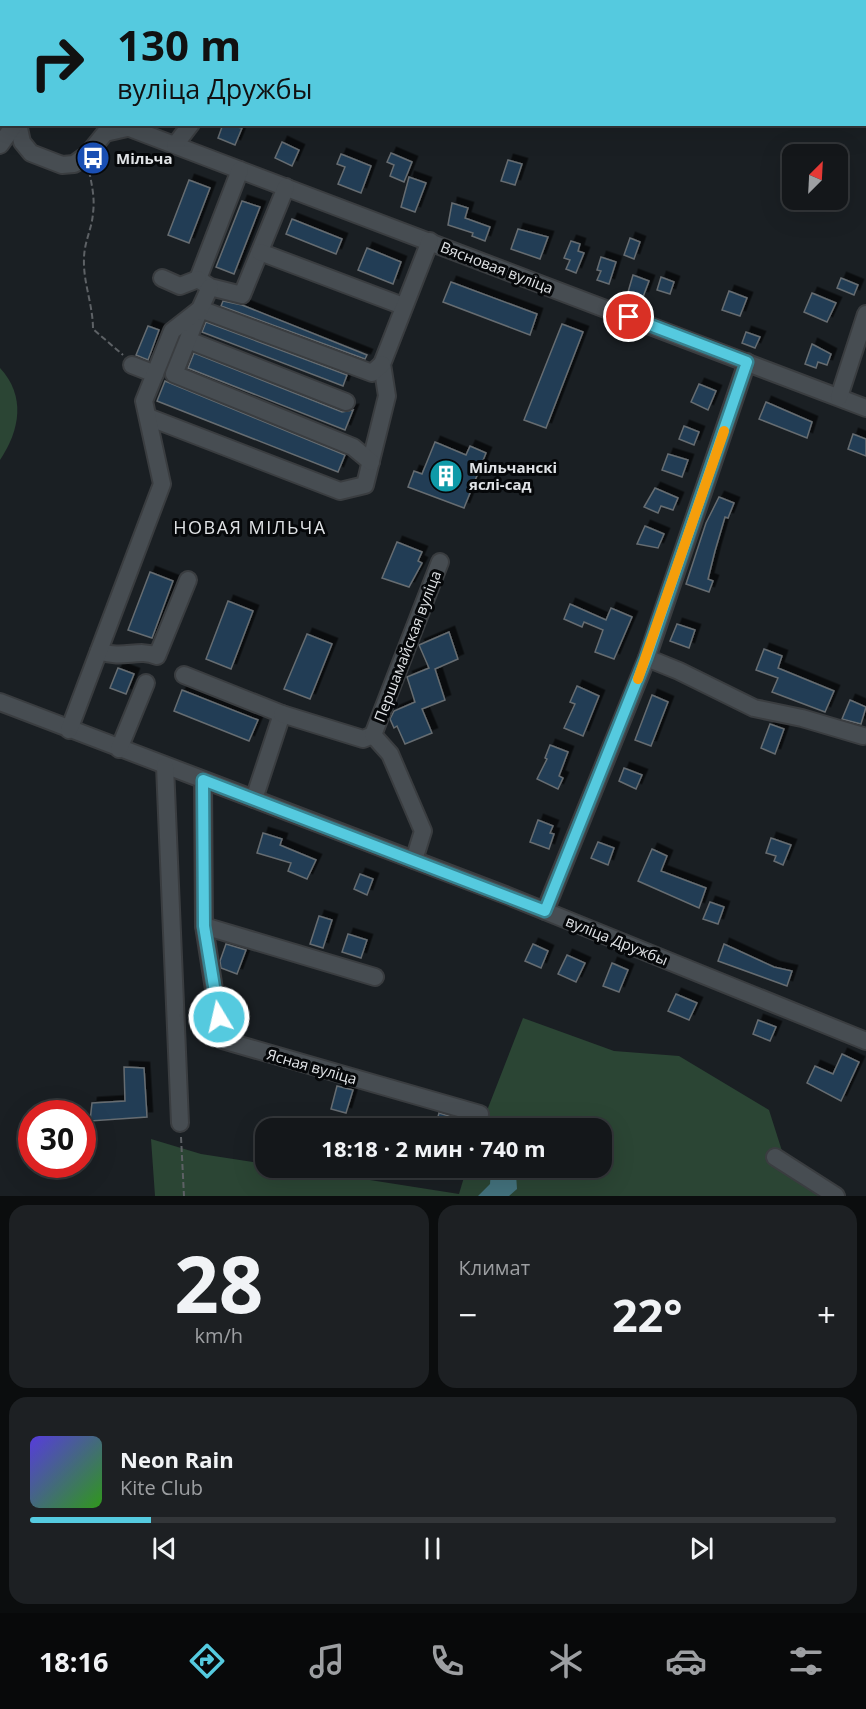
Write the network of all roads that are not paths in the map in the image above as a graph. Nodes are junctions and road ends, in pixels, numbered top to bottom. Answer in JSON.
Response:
{"nodes":[{"id":1,"x":14,"y":126,"type":"edge"},
{"id":2,"x":17,"y":126,"type":"edge"},
{"id":3,"x":123,"y":126,"type":"edge"},
{"id":4,"x":189,"y":126,"type":"edge"},
{"id":5,"x":0,"y":145,"type":"edge"},
{"id":6,"x":175,"y":145,"type":"junction"},
{"id":7,"x":240,"y":170,"type":"junction"},
{"id":8,"x":286,"y":187,"type":"junction"},
{"id":9,"x":429,"y":241,"type":"junction"},
{"id":10,"x":260,"y":252,"type":"junction"},
{"id":11,"x":162,"y":278,"type":"dead end"},
{"id":12,"x":204,"y":283,"type":"junction"},
{"id":13,"x":404,"y":306,"type":"junction"},
{"id":14,"x":200,"y":309,"type":"junction"},
{"id":15,"x":866,"y":314,"type":"edge"},
{"id":16,"x":188,"y":340,"type":"junction"},
{"id":17,"x":747,"y":362,"type":"junction"},
{"id":18,"x":382,"y":364,"type":"junction"},
{"id":19,"x":132,"y":365,"type":"road end"},
{"id":20,"x":155,"y":374,"type":"junction"},
{"id":21,"x":838,"y":397,"type":"junction"},
{"id":22,"x":346,"y":402,"type":"dead end"},
{"id":23,"x":866,"y":408,"type":"edge"},
{"id":24,"x":148,"y":417,"type":"junction"},
{"id":25,"x":371,"y":462,"type":"junction"},
{"id":26,"x":440,"y":562,"type":"dead end"},
{"id":27,"x":188,"y":580,"type":"dead end"},
{"id":28,"x":99,"y":651,"type":"junction"},
{"id":29,"x":646,"y":658,"type":"junction"},
{"id":30,"x":184,"y":675,"type":"dead end"},
{"id":31,"x":146,"y":683,"type":"dead end"},
{"id":32,"x":0,"y":702,"type":"edge"},
{"id":33,"x":282,"y":714,"type":"junction"},
{"id":34,"x":69,"y":730,"type":"junction"},
{"id":35,"x":373,"y":735,"type":"junction"},
{"id":36,"x":863,"y":736,"type":"dead end"},
{"id":37,"x":119,"y":749,"type":"junction"},
{"id":38,"x":165,"y":766,"type":"junction"},
{"id":39,"x":203,"y":780,"type":"junction"},
{"id":40,"x":254,"y":799,"type":"junction"},
{"id":41,"x":414,"y":860,"type":"junction"},
{"id":42,"x":545,"y":911,"type":"junction"},
{"id":43,"x":204,"y":926,"type":"junction"},
{"id":44,"x":375,"y":977,"type":"dead end"},
{"id":45,"x":866,"y":1041,"type":"edge"},
{"id":46,"x":480,"y":1114,"type":"dead end"},
{"id":47,"x":180,"y":1123,"type":"road end"},
{"id":48,"x":775,"y":1157,"type":"dead end"},
{"id":49,"x":836,"y":1196,"type":"edge"}],
"edges":[{"from":1,"to":5,"type":"street"},
{"from":2,"to":3,"type":"street"},
{"from":3,"to":6,"type":"street","name":"Вясновая вуліца"},
{"from":4,"to":6,"type":"street"},
{"from":6,"to":7,"type":"street","name":"Вясновая вуліца"},
{"from":7,"to":8,"type":"street","name":"Вясновая вуліца"},
{"from":7,"to":12,"type":"street"},
{"from":8,"to":9,"type":"street","name":"Вясновая вуліца"},
{"from":8,"to":10,"type":"street"},
{"from":9,"to":13,"type":"street"},
{"from":9,"to":17,"type":"street","name":"Вясновая вуліца"},
{"from":10,"to":12,"type":"street"},
{"from":10,"to":13,"type":"street"},
{"from":11,"to":12,"type":"street"},
{"from":12,"to":14,"type":"street"},
{"from":13,"to":18,"type":"street"},
{"from":14,"to":16,"type":"street"},
{"from":14,"to":18,"type":"street"},
{"from":14,"to":20,"type":"street"},
{"from":15,"to":21,"type":"street"},
{"from":16,"to":22,"type":"street"},
{"from":16,"to":25,"type":"street"},
{"from":17,"to":21,"type":"street","name":"Вясновая вуліца"},
{"from":17,"to":29,"type":"street"},
{"from":18,"to":25,"type":"street"},
{"from":19,"to":20,"type":"street"},
{"from":20,"to":24,"type":"street"},
{"from":21,"to":23,"type":"street","name":"Вясновая вуліца"},
{"from":24,"to":25,"type":"street"},
{"from":24,"to":28,"type":"street"},
{"from":26,"to":35,"type":"street","name":"Першамайская вуліца"},
{"from":27,"to":28,"type":"street"},
{"from":28,"to":34,"type":"street"},
{"from":29,"to":36,"type":"street"},
{"from":29,"to":42,"type":"street"},
{"from":30,"to":33,"type":"street"},
{"from":31,"to":37,"type":"street"},
{"from":32,"to":34,"type":"street","name":"вуліца Дружбы"},
{"from":33,"to":35,"type":"street"},
{"from":33,"to":40,"type":"street"},
{"from":34,"to":37,"type":"street","name":"вуліца Дружбы"},
{"from":35,"to":41,"type":"street","name":"Першамайская вуліца"},
{"from":37,"to":38,"type":"street","name":"вуліца Дружбы"},
{"from":38,"to":39,"type":"street","name":"вуліца Дружбы"},
{"from":38,"to":47,"type":"street"},
{"from":39,"to":40,"type":"street","name":"вуліца Дружбы"},
{"from":39,"to":43,"type":"street","name":"Ясная вуліца"},
{"from":40,"to":41,"type":"street","name":"вуліца Дружбы"},
{"from":41,"to":42,"type":"street","name":"вуліца Дружбы"},
{"from":42,"to":45,"type":"street","name":"вуліца Дружбы"},
{"from":43,"to":44,"type":"street"},
{"from":43,"to":46,"type":"street","name":"Ясная вуліца"},
{"from":48,"to":49,"type":"street"}]}
